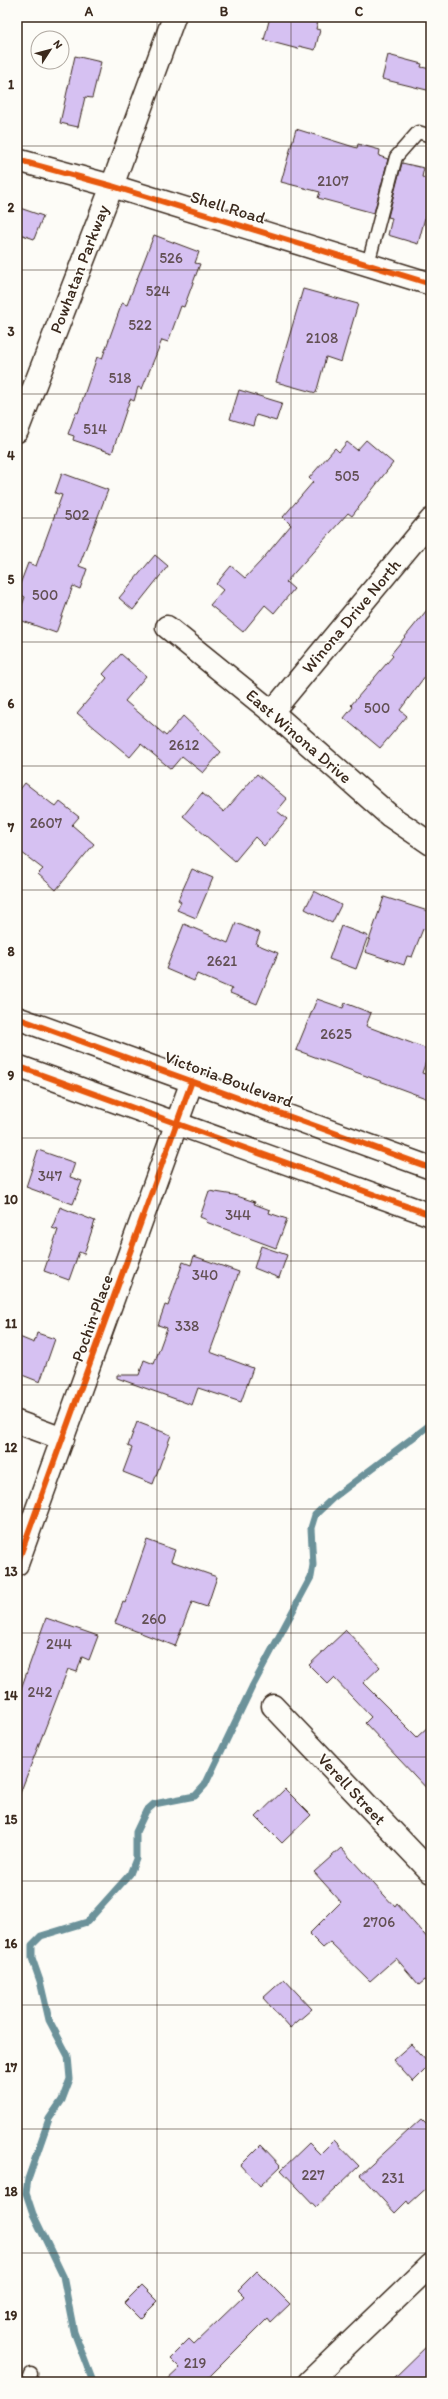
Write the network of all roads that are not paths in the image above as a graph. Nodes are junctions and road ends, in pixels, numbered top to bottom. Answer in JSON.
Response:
{"nodes":[{"id":1,"x":174,"y":17,"type":"edge"},
{"id":2,"x":431,"y":136,"type":"edge"},
{"id":3,"x":17,"y":160,"type":"edge"},
{"id":4,"x":112,"y":186,"type":"junction"},
{"id":5,"x":368,"y":264,"type":"junction"},
{"id":6,"x":431,"y":284,"type":"edge"},
{"id":7,"x":17,"y":431,"type":"edge"},
{"id":8,"x":431,"y":520,"type":"edge"},
{"id":9,"x":167,"y":627,"type":"dead end"},
{"id":10,"x":272,"y":712,"type":"junction"},
{"id":11,"x":431,"y":844,"type":"edge"},
{"id":12,"x":17,"y":1018,"type":"edge"},
{"id":13,"x":17,"y":1066,"type":"edge"},
{"id":14,"x":192,"y":1081,"type":"junction"},
{"id":15,"x":177,"y":1124,"type":"junction"},
{"id":16,"x":431,"y":1168,"type":"edge"},
{"id":17,"x":431,"y":1215,"type":"edge"},
{"id":18,"x":17,"y":1422,"type":"edge"},
{"id":19,"x":63,"y":1439,"type":"junction"},
{"id":20,"x":17,"y":1564,"type":"edge"},
{"id":21,"x":274,"y":1706,"type":"dead end"},
{"id":22,"x":431,"y":1872,"type":"edge"},
{"id":23,"x":431,"y":2265,"type":"edge"},
{"id":24,"x":309,"y":2382,"type":"edge"}],
"edges":[{"from":1,"to":4,"type":"street","name":"Powhatan Parkway"},
{"from":2,"to":5,"type":"lane"},
{"from":3,"to":4,"type":"street","name":"Shell Road"},
{"from":4,"to":5,"type":"street","name":"Shell Road"},
{"from":4,"to":7,"type":"street","name":"Powhatan Parkway"},
{"from":5,"to":6,"type":"street","name":"Shell Road"},
{"from":8,"to":10,"type":"street","name":"Winona Drive North"},
{"from":9,"to":10,"type":"street","name":"East Winona Drive"},
{"from":10,"to":11,"type":"street","name":"East Winona Drive"},
{"from":12,"to":14,"type":"street","name":"Victoria Boulevard"},
{"from":13,"to":15,"type":"street"},
{"from":14,"to":15,"type":"street","name":"Pochin Place"},
{"from":14,"to":16,"type":"street","name":"Victoria Boulevard"},
{"from":15,"to":17,"type":"street"},
{"from":15,"to":19,"type":"street","name":"Pochin Place"},
{"from":18,"to":19,"type":"street"},
{"from":19,"to":20,"type":"street","name":"Pochin Place"},
{"from":21,"to":22,"type":"street","name":"Verell Street"},
{"from":23,"to":24,"type":"street"}]}
